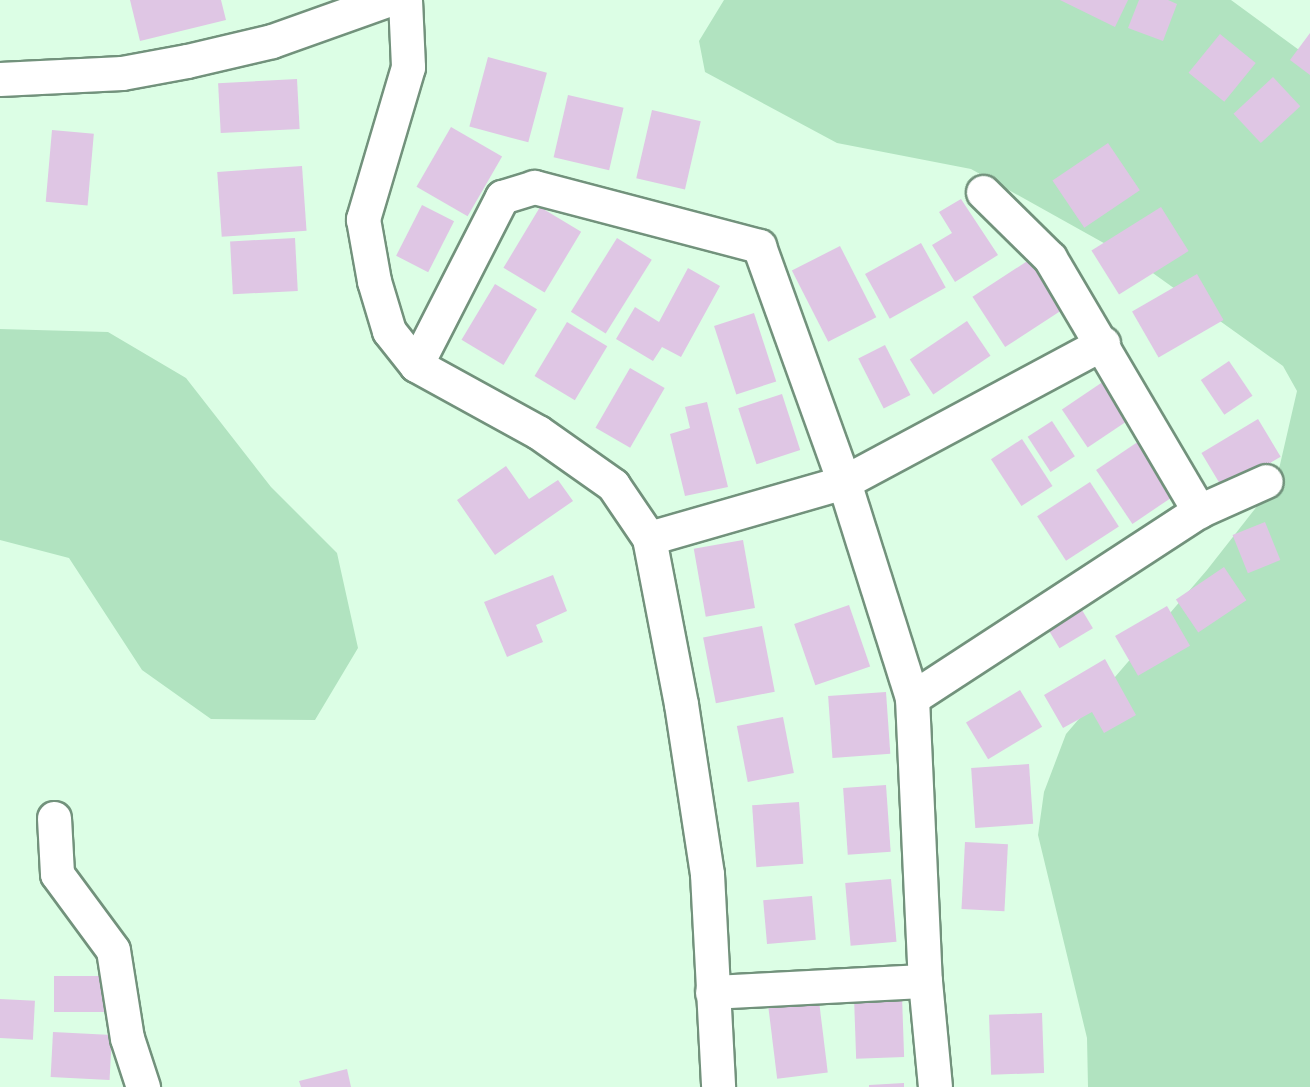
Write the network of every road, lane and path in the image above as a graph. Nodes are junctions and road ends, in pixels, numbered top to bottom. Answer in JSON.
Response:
{"nodes":[{"id":1,"x":387,"y":0,"type":"edge"},
{"id":2,"x":405,"y":0,"type":"edge"},
{"id":3,"x":0,"y":79,"type":"edge"},
{"id":4,"x":983,"y":192,"type":"dead end"},
{"id":5,"x":1103,"y":343,"type":"junction"},
{"id":6,"x":416,"y":365,"type":"junction"},
{"id":7,"x":1266,"y":481,"type":"dead end"},
{"id":8,"x":844,"y":482,"type":"junction"},
{"id":9,"x":1199,"y":511,"type":"junction"},
{"id":10,"x":649,"y":538,"type":"junction"},
{"id":11,"x":912,"y":698,"type":"junction"},
{"id":12,"x":54,"y":818,"type":"dead end"},
{"id":13,"x":925,"y":981,"type":"junction"},
{"id":14,"x":712,"y":992,"type":"junction"},
{"id":15,"x":143,"y":1087,"type":"edge"},
{"id":16,"x":718,"y":1087,"type":"edge"},
{"id":17,"x":935,"y":1087,"type":"edge"}],
"edges":[{"from":1,"to":3,"type":"street"},
{"from":2,"to":6,"type":"street"},
{"from":4,"to":5,"type":"street"},
{"from":5,"to":8,"type":"street"},
{"from":5,"to":9,"type":"street"},
{"from":6,"to":8,"type":"street"},
{"from":6,"to":10,"type":"street"},
{"from":7,"to":9,"type":"street"},
{"from":8,"to":10,"type":"street"},
{"from":8,"to":11,"type":"street"},
{"from":9,"to":11,"type":"street"},
{"from":10,"to":14,"type":"street"},
{"from":11,"to":13,"type":"street"},
{"from":12,"to":15,"type":"street"},
{"from":13,"to":14,"type":"street"},
{"from":13,"to":17,"type":"street"},
{"from":14,"to":16,"type":"street"}]}
